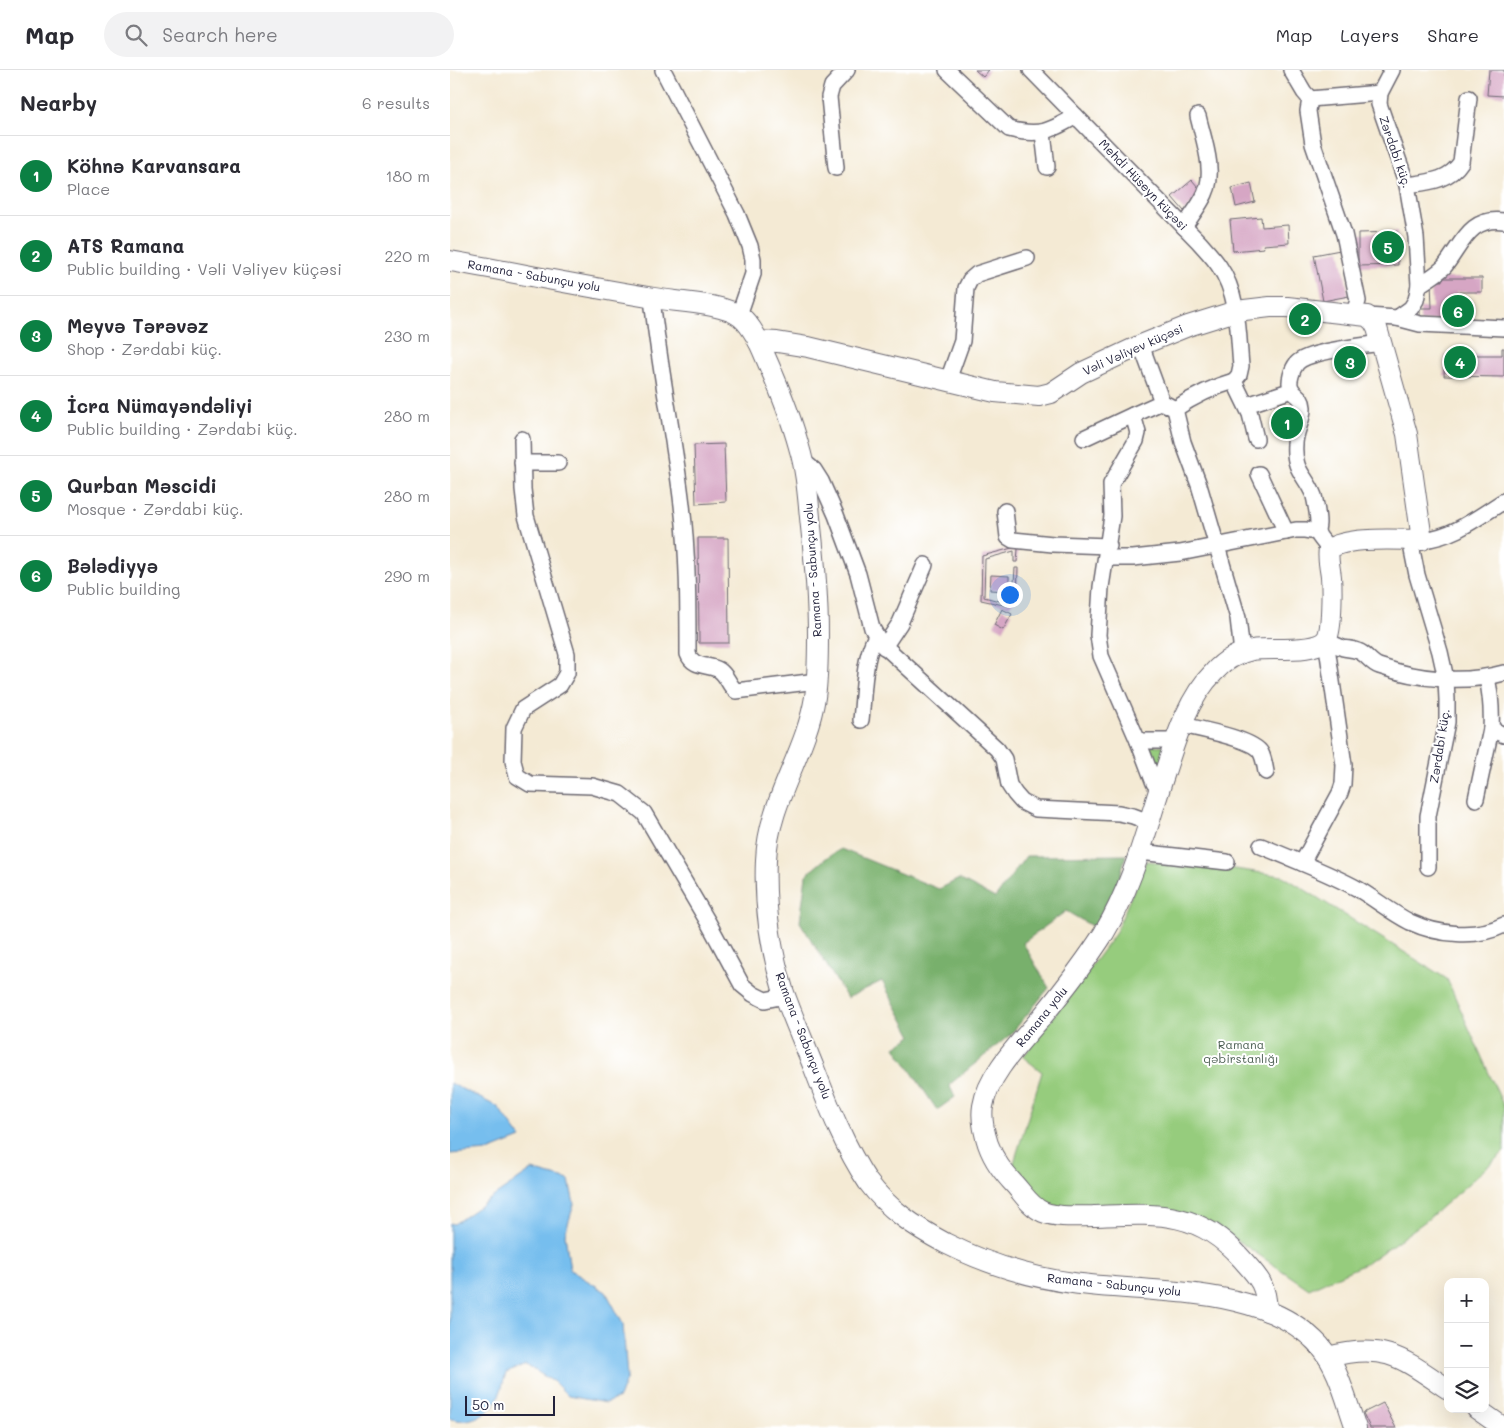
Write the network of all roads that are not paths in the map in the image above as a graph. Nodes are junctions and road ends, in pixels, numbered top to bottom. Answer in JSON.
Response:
{"nodes":[{"id":1,"x":663,"y":70,"type":"edge"},
{"id":2,"x":847,"y":70,"type":"edge"},
{"id":3,"x":947,"y":70,"type":"edge"},
{"id":4,"x":1031,"y":70,"type":"edge"},
{"id":5,"x":1291,"y":70,"type":"edge"},
{"id":6,"x":1392,"y":70,"type":"edge"},
{"id":7,"x":1380,"y":93,"type":"junction"},
{"id":8,"x":1469,"y":98,"type":"dead end"},
{"id":9,"x":1310,"y":100,"type":"junction"},
{"id":10,"x":1076,"y":116,"type":"junction"},
{"id":11,"x":1198,"y":116,"type":"dead end"},
{"id":12,"x":1044,"y":132,"type":"junction"},
{"id":13,"x":1046,"y":167,"type":"dead end"},
{"id":14,"x":836,"y":168,"type":"dead end"},
{"id":15,"x":1408,"y":185,"type":"junction"},
{"id":16,"x":1504,"y":221,"type":"edge"},
{"id":17,"x":1184,"y":227,"type":"junction"},
{"id":18,"x":1027,"y":258,"type":"dead end"},
{"id":19,"x":450,"y":261,"type":"edge"},
{"id":20,"x":1419,"y":286,"type":"junction"},
{"id":21,"x":652,"y":298,"type":"junction"},
{"id":22,"x":1236,"y":311,"type":"junction"},
{"id":23,"x":739,"y":315,"type":"junction"},
{"id":24,"x":1397,"y":318,"type":"junction"},
{"id":25,"x":1369,"y":325,"type":"junction"},
{"id":26,"x":1504,"y":328,"type":"edge"},
{"id":27,"x":758,"y":341,"type":"junction"},
{"id":28,"x":1141,"y":345,"type":"junction"},
{"id":29,"x":948,"y":380,"type":"junction"},
{"id":30,"x":1234,"y":381,"type":"junction"},
{"id":31,"x":1292,"y":390,"type":"junction"},
{"id":32,"x":1247,"y":405,"type":"junction"},
{"id":33,"x":1168,"y":406,"type":"junction"},
{"id":34,"x":1133,"y":415,"type":"junction"},
{"id":35,"x":1084,"y":438,"type":"dead end"},
{"id":36,"x":522,"y":439,"type":"dead end"},
{"id":37,"x":1256,"y":439,"type":"dead end"},
{"id":38,"x":803,"y":461,"type":"junction"},
{"id":39,"x":522,"y":463,"type":"junction"},
{"id":40,"x":558,"y":463,"type":"dead end"},
{"id":41,"x":1259,"y":474,"type":"dead end"},
{"id":42,"x":1504,"y":501,"type":"edge"},
{"id":43,"x":1004,"y":511,"type":"dead end"},
{"id":44,"x":1286,"y":532,"type":"junction"},
{"id":45,"x":1317,"y":532,"type":"junction"},
{"id":46,"x":1416,"y":540,"type":"junction"},
{"id":47,"x":1216,"y":546,"type":"junction"},
{"id":48,"x":1329,"y":549,"type":"junction"},
{"id":49,"x":1107,"y":552,"type":"junction"},
{"id":50,"x":924,"y":564,"type":"dead end"},
{"id":51,"x":1326,"y":640,"type":"junction"},
{"id":52,"x":880,"y":641,"type":"junction"},
{"id":53,"x":1242,"y":653,"type":"junction"},
{"id":54,"x":1504,"y":674,"type":"edge"},
{"id":55,"x":1487,"y":678,"type":"junction"},
{"id":56,"x":1446,"y":679,"type":"junction"},
{"id":57,"x":817,"y":681,"type":"junction"},
{"id":58,"x":861,"y":720,"type":"dead end"},
{"id":59,"x":1497,"y":732,"type":"edge"},
{"id":60,"x":1179,"y":733,"type":"junction"},
{"id":61,"x":1138,"y":741,"type":"junction"},
{"id":62,"x":1266,"y":772,"type":"dead end"},
{"id":63,"x":1160,"y":787,"type":"junction"},
{"id":64,"x":1476,"y":799,"type":"dead end"},
{"id":65,"x":1149,"y":822,"type":"junction"},
{"id":66,"x":1261,"y":846,"type":"dead end"},
{"id":67,"x":1140,"y":852,"type":"junction"},
{"id":68,"x":1227,"y":862,"type":"dead end"},
{"id":69,"x":1302,"y":864,"type":"junction"},
{"id":70,"x":1428,"y":867,"type":"dead end"},
{"id":71,"x":1504,"y":925,"type":"edge"},
{"id":72,"x":785,"y":996,"type":"junction"},
{"id":73,"x":1267,"y":1311,"type":"junction"},
{"id":74,"x":1328,"y":1357,"type":"junction"},
{"id":75,"x":1444,"y":1387,"type":"edge"},
{"id":76,"x":1483,"y":1413,"type":"edge"},
{"id":77,"x":1356,"y":1428,"type":"edge"},
{"id":78,"x":1504,"y":1428,"type":"edge"}],
"edges":[{"from":1,"to":23,"type":"street"},
{"from":2,"to":14,"type":"street"},
{"from":3,"to":12,"type":"street"},
{"from":4,"to":10,"type":"street","name":"Mehdi Hüseyn küçəsi"},
{"from":5,"to":9,"type":"street"},
{"from":6,"to":7,"type":"street"},
{"from":7,"to":9,"type":"street"},
{"from":7,"to":15,"type":"street","name":"Zərdabi küç."},
{"from":8,"to":15,"type":"street"},
{"from":9,"to":25,"type":"street"},
{"from":10,"to":12,"type":"street"},
{"from":10,"to":17,"type":"street","name":"Mehdi Hüseyn küçəsi"},
{"from":11,"to":17,"type":"street"},
{"from":12,"to":13,"type":"street"},
{"from":15,"to":20,"type":"street","name":"Zərdabi küç."},
{"from":16,"to":20,"type":"street"},
{"from":17,"to":22,"type":"street","name":"Mehdi Hüseyn küçəsi"},
{"from":18,"to":29,"type":"street"},
{"from":19,"to":21,"type":"street","name":"Ramana - Sabunçu yolu"},
{"from":20,"to":24,"type":"street","name":"Zərdabi küç."},
{"from":21,"to":23,"type":"street","name":"Ramana - Sabunçu yolu"},
{"from":21,"to":57,"type":"street"},
{"from":22,"to":25,"type":"street","name":"Vəli Vəliyev küçəsi"},
{"from":22,"to":28,"type":"street","name":"Vəli Vəliyev küçəsi"},
{"from":22,"to":30,"type":"street","name":"Mehdi Hüseyn küçəsi"},
{"from":23,"to":27,"type":"street","name":"Ramana - Sabunçu yolu"},
{"from":24,"to":25,"type":"street"},
{"from":24,"to":26,"type":"street"},
{"from":25,"to":31,"type":"street"},
{"from":25,"to":46,"type":"street","name":"Zərdabi küç."},
{"from":27,"to":29,"type":"street","name":"Vəli Vəliyev küçəsi"},
{"from":27,"to":38,"type":"street","name":"Ramana - Sabunçu yolu"},
{"from":28,"to":29,"type":"street","name":"Vəli Vəliyev küçəsi"},
{"from":28,"to":33,"type":"street"},
{"from":30,"to":32,"type":"street"},
{"from":30,"to":33,"type":"street"},
{"from":31,"to":32,"type":"street"},
{"from":31,"to":45,"type":"street"},
{"from":32,"to":37,"type":"street"},
{"from":33,"to":34,"type":"street"},
{"from":33,"to":47,"type":"street"},
{"from":34,"to":35,"type":"street"},
{"from":34,"to":49,"type":"street"},
{"from":36,"to":39,"type":"street"},
{"from":38,"to":52,"type":"street"},
{"from":38,"to":57,"type":"street","name":"Ramana - Sabunçu yolu"},
{"from":39,"to":40,"type":"street"},
{"from":39,"to":72,"type":"street"},
{"from":41,"to":44,"type":"street"},
{"from":42,"to":46,"type":"street"},
{"from":43,"to":49,"type":"street"},
{"from":44,"to":45,"type":"street"},
{"from":44,"to":47,"type":"street"},
{"from":45,"to":48,"type":"street"},
{"from":46,"to":48,"type":"street"},
{"from":46,"to":56,"type":"street","name":"Zərdabi küç."},
{"from":47,"to":49,"type":"street"},
{"from":47,"to":53,"type":"street"},
{"from":48,"to":51,"type":"street"},
{"from":49,"to":61,"type":"street"},
{"from":50,"to":52,"type":"street"},
{"from":51,"to":53,"type":"street","name":"Ramana yolu"},
{"from":51,"to":56,"type":"street"},
{"from":51,"to":69,"type":"street"},
{"from":52,"to":58,"type":"street"},
{"from":52,"to":65,"type":"street"},
{"from":53,"to":60,"type":"street","name":"Ramana yolu"},
{"from":54,"to":55,"type":"street"},
{"from":55,"to":56,"type":"street"},
{"from":55,"to":59,"type":"street"},
{"from":56,"to":70,"type":"street","name":"Zərdabi küç."},
{"from":57,"to":72,"type":"street","name":"Ramana - Sabunçu yolu"},
{"from":59,"to":64,"type":"street"},
{"from":60,"to":61,"type":"street"},
{"from":60,"to":62,"type":"street"},
{"from":60,"to":63,"type":"street","name":"Ramana yolu"},
{"from":61,"to":63,"type":"street"},
{"from":63,"to":65,"type":"street","name":"Ramana yolu"},
{"from":65,"to":67,"type":"street","name":"Ramana yolu"},
{"from":66,"to":69,"type":"street"},
{"from":67,"to":68,"type":"street"},
{"from":67,"to":73,"type":"street","name":"Ramana yolu"},
{"from":69,"to":71,"type":"street"},
{"from":72,"to":73,"type":"street","name":"Ramana - Sabunçu yolu"},
{"from":73,"to":74,"type":"street","name":"Ramana - Sabunçu yolu"},
{"from":74,"to":75,"type":"street"},
{"from":74,"to":77,"type":"street","name":"Ramana - Sabunçu yolu"},
{"from":76,"to":78,"type":"street"}]}
